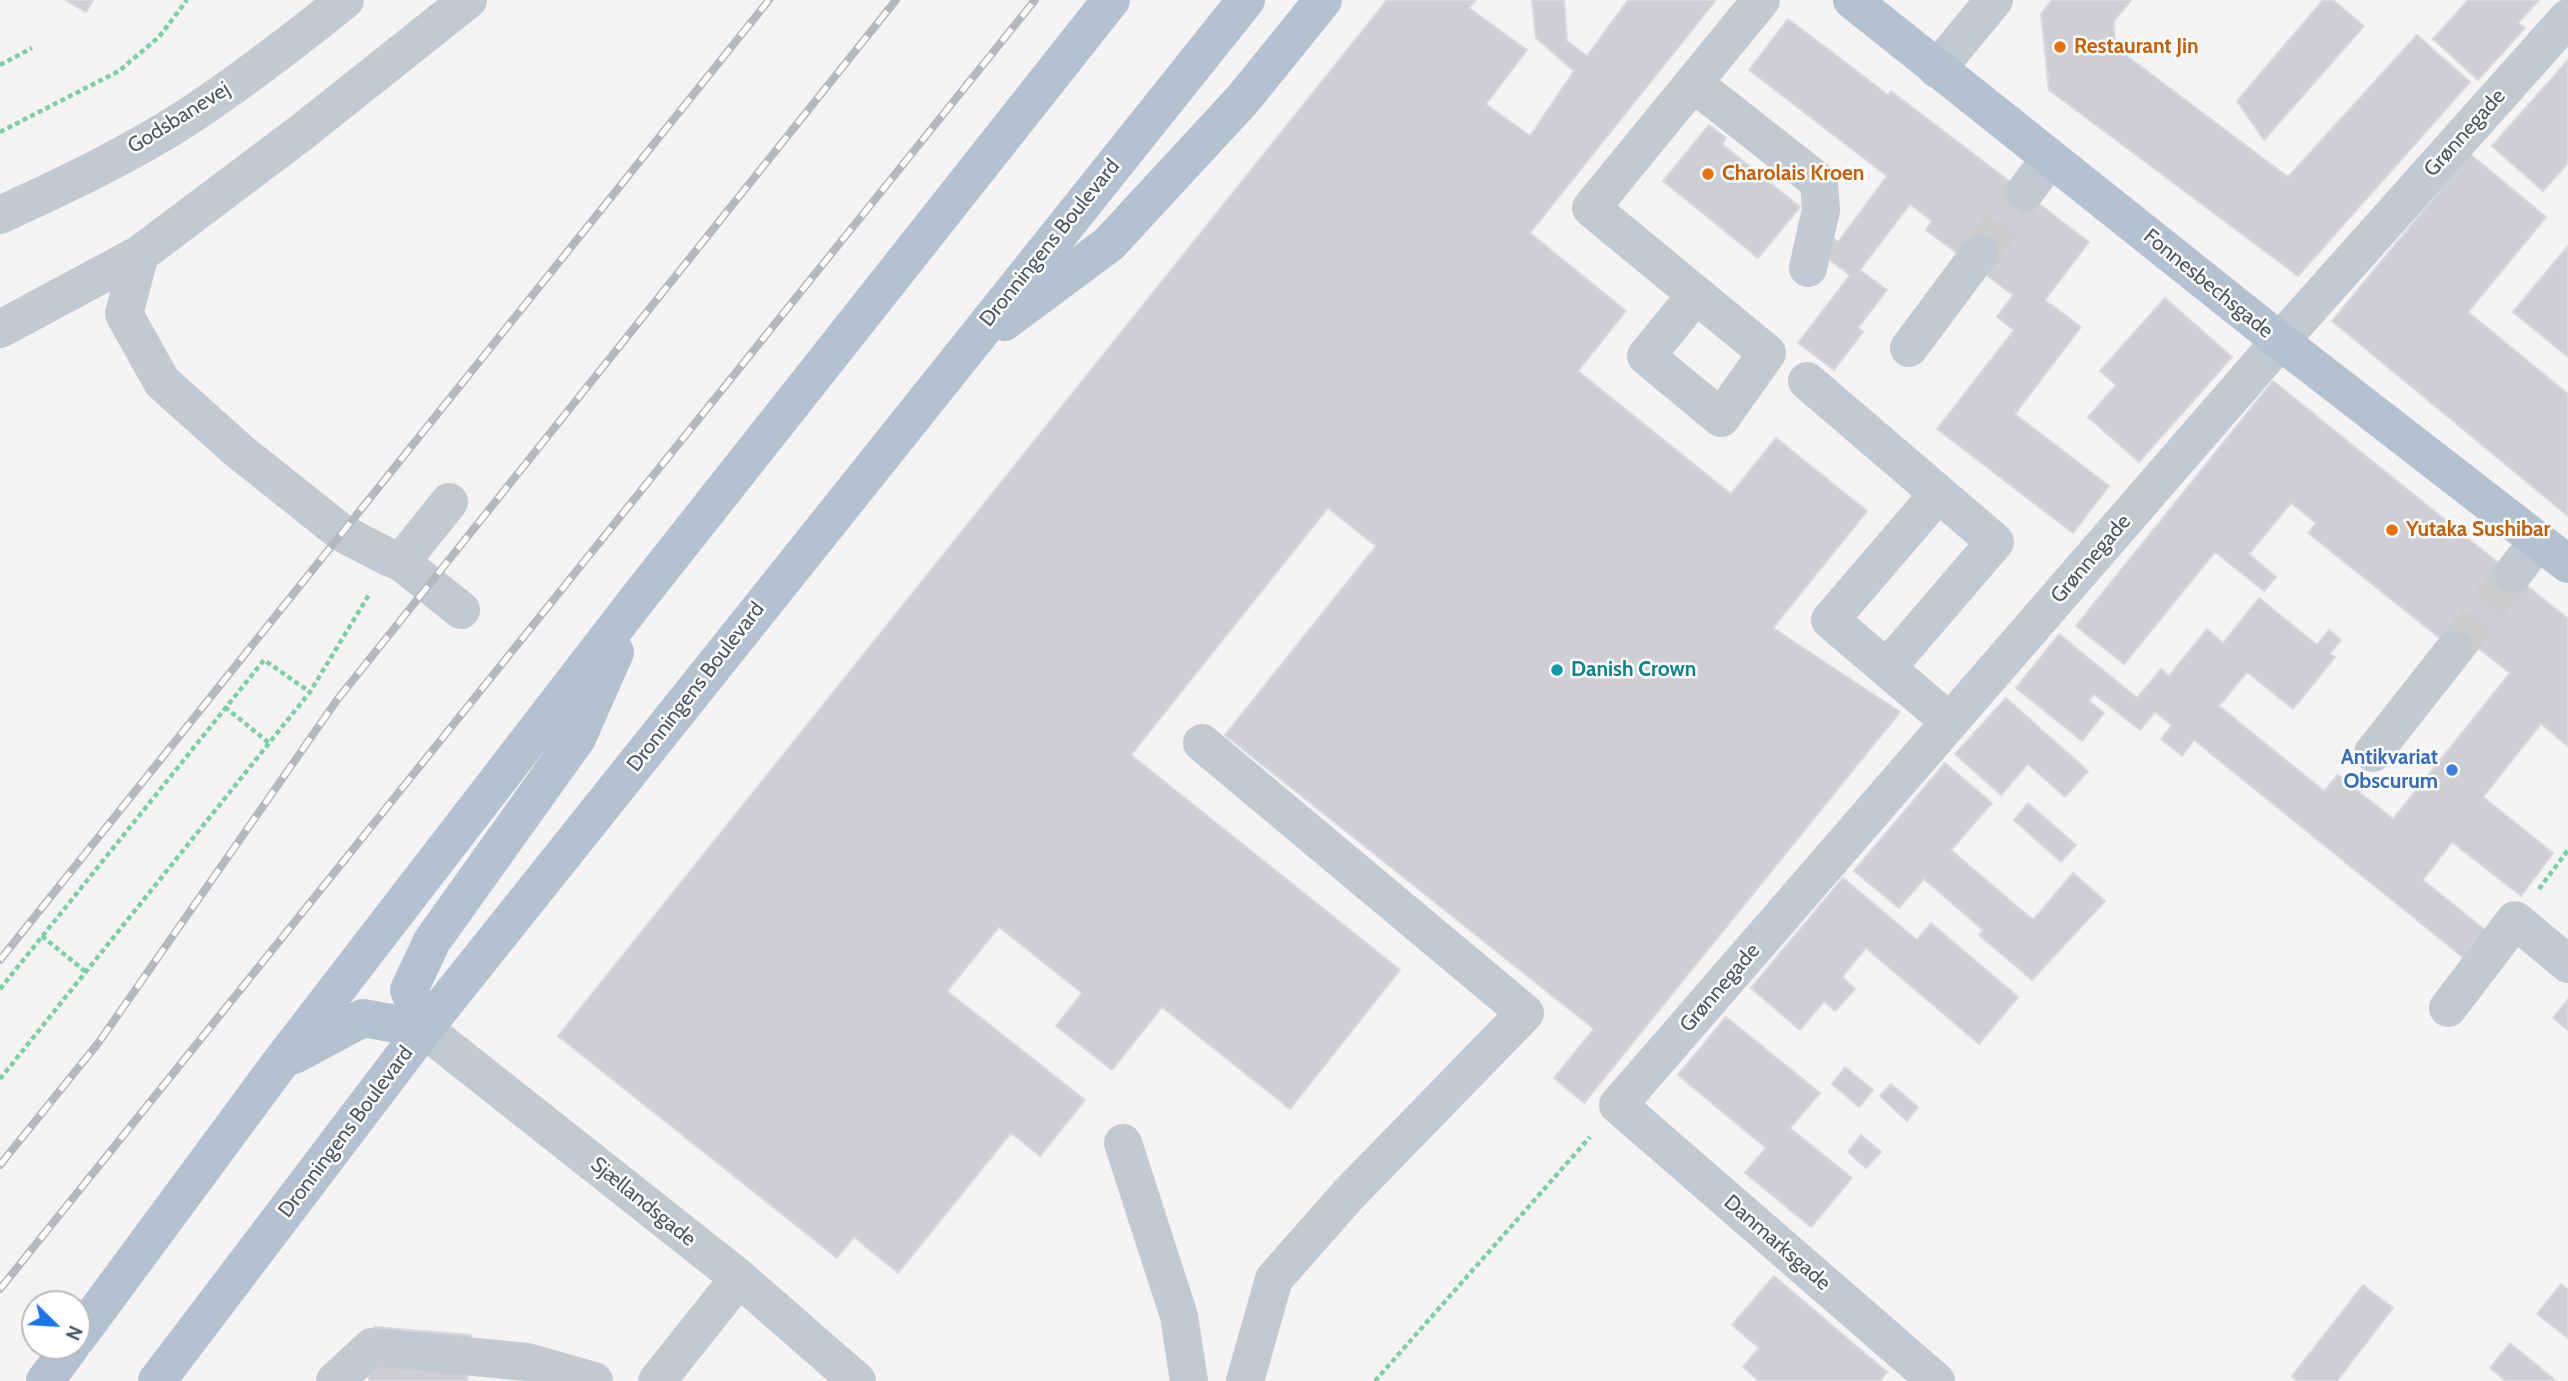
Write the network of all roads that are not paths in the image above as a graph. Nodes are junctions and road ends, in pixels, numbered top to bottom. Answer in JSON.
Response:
{"nodes":[{"id":1,"x":345,"y":0,"type":"edge"},
{"id":2,"x":468,"y":0,"type":"edge"},
{"id":3,"x":1111,"y":0,"type":"edge"},
{"id":4,"x":1246,"y":0,"type":"edge"},
{"id":5,"x":1323,"y":0,"type":"edge"},
{"id":6,"x":1761,"y":0,"type":"edge"},
{"id":7,"x":1852,"y":0,"type":"edge"},
{"id":8,"x":1994,"y":0,"type":"edge"},
{"id":9,"x":2568,"y":18,"type":"edge"},
{"id":10,"x":1937,"y":69,"type":"junction"},
{"id":11,"x":1693,"y":83,"type":"junction"},
{"id":12,"x":2050,"y":158,"type":"junction"},
{"id":13,"x":2025,"y":192,"type":"tunnel mouth"},
{"id":14,"x":0,"y":215,"type":"edge"},
{"id":15,"x":140,"y":254,"type":"junction"},
{"id":16,"x":1979,"y":254,"type":"tunnel mouth"},
{"id":17,"x":1808,"y":268,"type":"dead end"},
{"id":18,"x":1696,"y":295,"type":"dead end"},
{"id":19,"x":0,"y":329,"type":"edge"},
{"id":20,"x":2280,"y":341,"type":"junction"},
{"id":21,"x":1909,"y":348,"type":"dead end"},
{"id":22,"x":960,"y":355,"type":"junction"},
{"id":23,"x":1807,"y":381,"type":"dead end"},
{"id":24,"x":1938,"y":494,"type":"junction"},
{"id":25,"x":449,"y":502,"type":"dead end"},
{"id":26,"x":2538,"y":541,"type":"junction"},
{"id":27,"x":396,"y":560,"type":"junction"},
{"id":28,"x":2568,"y":564,"type":"edge"},
{"id":29,"x":2513,"y":574,"type":"tunnel mouth"},
{"id":30,"x":639,"y":597,"type":"junction"},
{"id":31,"x":461,"y":610,"type":"dead end"},
{"id":32,"x":2454,"y":650,"type":"tunnel mouth"},
{"id":33,"x":1887,"y":668,"type":"junction"},
{"id":34,"x":1950,"y":722,"type":"junction"},
{"id":35,"x":1202,"y":744,"type":"dead end"},
{"id":36,"x":2373,"y":753,"type":"dead end"},
{"id":37,"x":2568,"y":964,"type":"edge"},
{"id":38,"x":2448,"y":1009,"type":"dead end"},
{"id":39,"x":425,"y":1029,"type":"junction"},
{"id":40,"x":280,"y":1063,"type":"junction"},
{"id":41,"x":1618,"y":1105,"type":"joint"},
{"id":42,"x":1123,"y":1143,"type":"dead end"},
{"id":43,"x":739,"y":1278,"type":"junction"},
{"id":44,"x":91,"y":1319,"type":"edge"},
{"id":45,"x":61,"y":1360,"type":"edge"},
{"id":46,"x":527,"y":1362,"type":"junction"},
{"id":47,"x":45,"y":1381,"type":"edge"},
{"id":48,"x":157,"y":1381,"type":"edge"},
{"id":49,"x":335,"y":1381,"type":"edge"},
{"id":50,"x":495,"y":1381,"type":"edge"},
{"id":51,"x":594,"y":1381,"type":"edge"},
{"id":52,"x":657,"y":1381,"type":"edge"},
{"id":53,"x":857,"y":1381,"type":"edge"},
{"id":54,"x":1189,"y":1381,"type":"edge"},
{"id":55,"x":1245,"y":1381,"type":"edge"},
{"id":56,"x":1937,"y":1381,"type":"edge"}],
"edges":[{"from":1,"to":14,"type":"street","name":"Godsbanevej"},
{"from":2,"to":15,"type":"street"},
{"from":3,"to":30,"type":"main road"},
{"from":4,"to":22,"type":"main road","name":"Dronningens Boulevard"},
{"from":5,"to":22,"type":"main road"},
{"from":6,"to":11,"type":"street"},
{"from":7,"to":10,"type":"main road","name":"Fonnesbechsgade"},
{"from":8,"to":10,"type":"street"},
{"from":9,"to":20,"type":"street","name":"Grønnegade"},
{"from":10,"to":12,"type":"main road","name":"Fonnesbechsgade"},
{"from":11,"to":17,"type":"street"},
{"from":11,"to":18,"type":"street"},
{"from":12,"to":13,"type":"street"},
{"from":12,"to":20,"type":"main road","name":"Fonnesbechsgade"},
{"from":15,"to":19,"type":"street"},
{"from":15,"to":27,"type":"street"},
{"from":16,"to":21,"type":"street"},
{"from":20,"to":26,"type":"main road","name":"Fonnesbechsgade"},
{"from":20,"to":34,"type":"street","name":"Grønnegade"},
{"from":22,"to":39,"type":"main road","name":"Dronningens Boulevard"},
{"from":23,"to":24,"type":"street"},
{"from":24,"to":33,"type":"street"},
{"from":24,"to":33,"type":"street"},
{"from":25,"to":27,"type":"street"},
{"from":26,"to":28,"type":"main road","name":"Fonnesbechsgade"},
{"from":26,"to":29,"type":"street"},
{"from":27,"to":31,"type":"street"},
{"from":30,"to":39,"type":"main road"},
{"from":30,"to":40,"type":"main road"},
{"from":32,"to":36,"type":"street"},
{"from":33,"to":34,"type":"street"},
{"from":34,"to":41,"type":"street","name":"Grønnegade"},
{"from":35,"to":55,"type":"street"},
{"from":37,"to":38,"type":"street"},
{"from":39,"to":40,"type":"main road"},
{"from":39,"to":43,"type":"street","name":"Sjællandsgade"},
{"from":39,"to":48,"type":"main road","name":"Dronningens Boulevard"},
{"from":40,"to":44,"type":"main road"},
{"from":41,"to":56,"type":"street","name":"Danmarksgade"},
{"from":42,"to":54,"type":"street"},
{"from":43,"to":52,"type":"street"},
{"from":43,"to":53,"type":"street","name":"Sjællandsgade"},
{"from":45,"to":47,"type":"main road"},
{"from":46,"to":49,"type":"street"},
{"from":46,"to":50,"type":"street"},
{"from":46,"to":51,"type":"street"}]}
